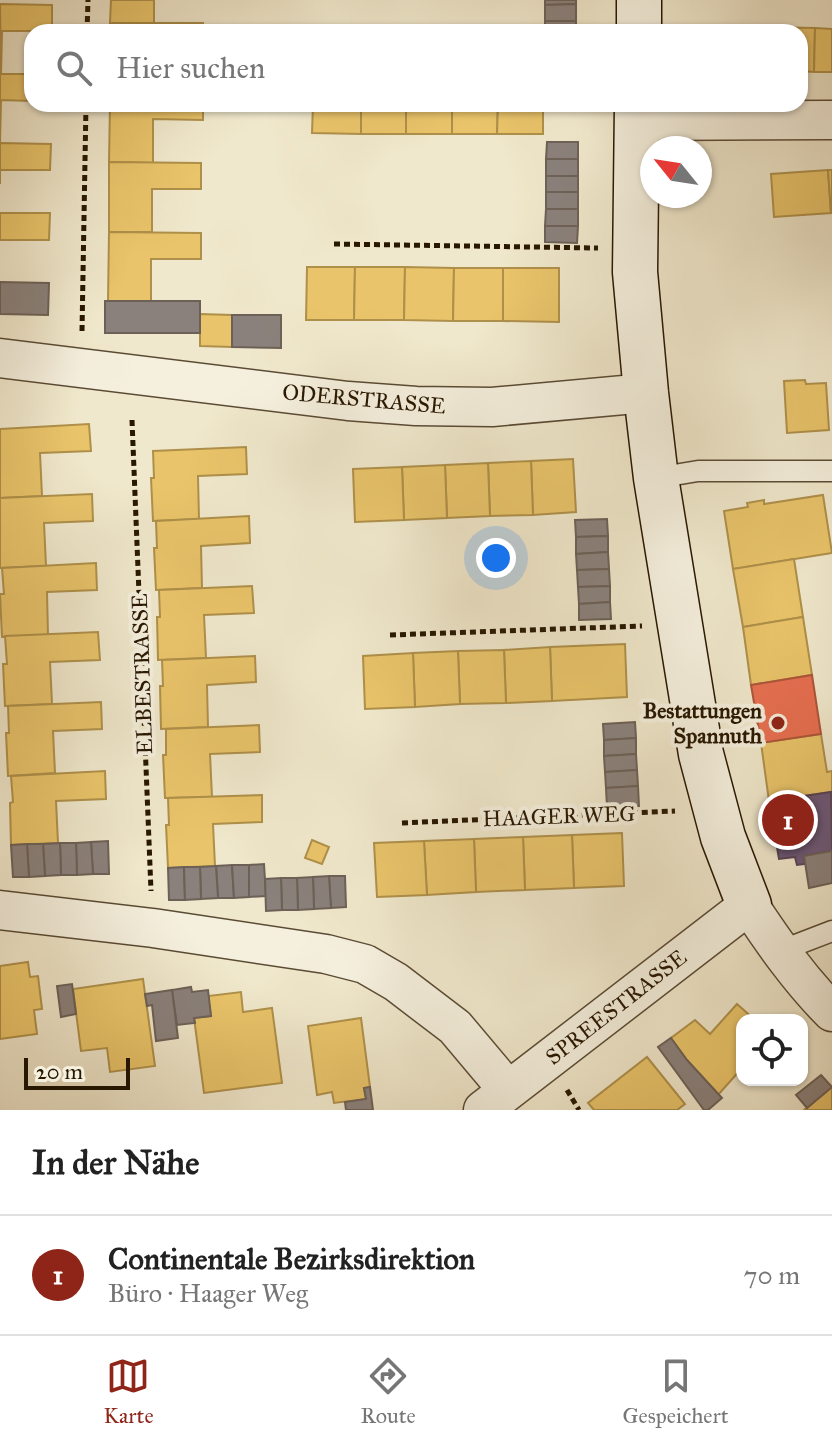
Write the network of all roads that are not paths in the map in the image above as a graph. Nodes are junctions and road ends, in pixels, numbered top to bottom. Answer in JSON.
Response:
{"nodes":[{"id":1,"x":639,"y":0,"type":"edge"},
{"id":2,"x":639,"y":24,"type":"edge"},
{"id":3,"x":637,"y":113,"type":"edge"},
{"id":4,"x":832,"y":120,"type":"edge"},
{"id":5,"x":0,"y":358,"type":"edge"},
{"id":6,"x":646,"y":393,"type":"junction"},
{"id":7,"x":832,"y":471,"type":"edge"},
{"id":8,"x":656,"y":478,"type":"junction"},
{"id":9,"x":749,"y":905,"type":"junction"},
{"id":10,"x":0,"y":910,"type":"edge"},
{"id":11,"x":832,"y":931,"type":"edge"},
{"id":12,"x":780,"y":951,"type":"junction"},
{"id":13,"x":832,"y":1012,"type":"edge"},
{"id":14,"x":496,"y":1100,"type":"edge"}],
"edges":[{"from":1,"to":2,"type":"street"},
{"from":3,"to":4,"type":"street"},
{"from":3,"to":6,"type":"street"},
{"from":5,"to":6,"type":"street","name":"ODERSTRASSE"},
{"from":6,"to":8,"type":"street"},
{"from":7,"to":8,"type":"lane"},
{"from":8,"to":9,"type":"street"},
{"from":9,"to":12,"type":"street"},
{"from":9,"to":14,"type":"street","name":"SPREESTRASSE"},
{"from":10,"to":14,"type":"street"},
{"from":11,"to":12,"type":"lane"},
{"from":12,"to":13,"type":"street"}]}
